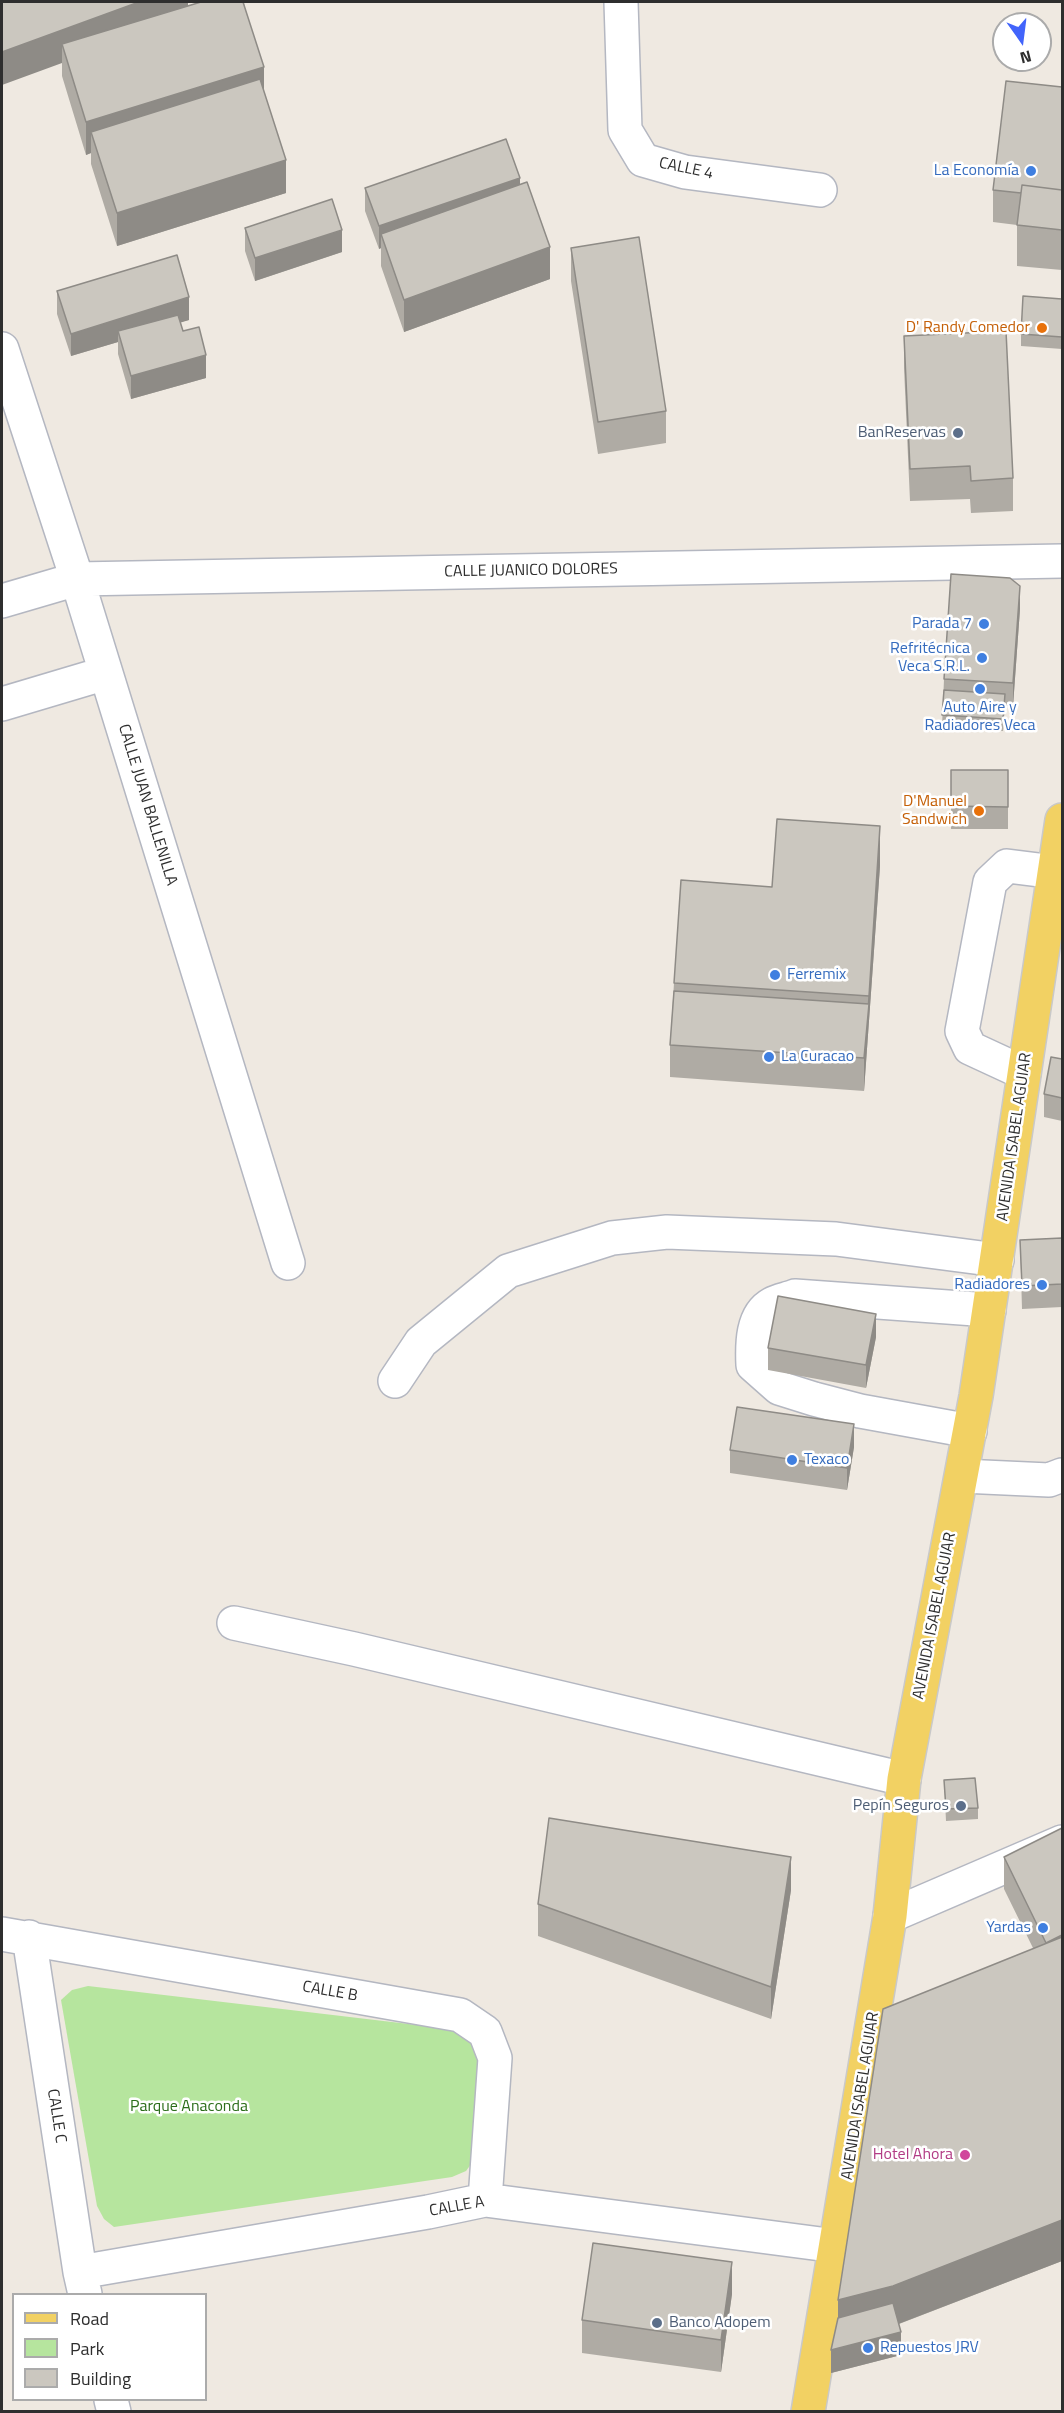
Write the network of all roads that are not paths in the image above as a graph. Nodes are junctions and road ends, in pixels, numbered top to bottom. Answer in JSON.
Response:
{"nodes":[{"id":1,"x":621,"y":2,"type":"edge"},
{"id":2,"x":820,"y":190,"type":"dead end"},
{"id":3,"x":2,"y":349,"type":"edge"},
{"id":4,"x":1062,"y":561,"type":"edge"},
{"id":5,"x":78,"y":579,"type":"junction"},
{"id":6,"x":2,"y":601,"type":"edge"},
{"id":7,"x":106,"y":673,"type":"junction"},
{"id":8,"x":2,"y":704,"type":"edge"},
{"id":9,"x":1062,"y":820,"type":"edge"},
{"id":10,"x":1055,"y":872,"type":"junction"},
{"id":11,"x":1024,"y":1073,"type":"junction"},
{"id":12,"x":997,"y":1260,"type":"junction"},
{"id":13,"x":288,"y":1263,"type":"dead end"},
{"id":14,"x":989,"y":1310,"type":"junction"},
{"id":15,"x":395,"y":1381,"type":"dead end"},
{"id":16,"x":970,"y":1431,"type":"junction"},
{"id":17,"x":962,"y":1476,"type":"junction"},
{"id":18,"x":1062,"y":1476,"type":"edge"},
{"id":19,"x":234,"y":1623,"type":"dead end"},
{"id":20,"x":903,"y":1779,"type":"junction"},
{"id":21,"x":1062,"y":1842,"type":"edge"},
{"id":22,"x":890,"y":1916,"type":"junction"},
{"id":23,"x":15,"y":1936,"type":"edge"},
{"id":24,"x":485,"y":2200,"type":"junction"},
{"id":25,"x":890,"y":2223,"type":"edge"},
{"id":26,"x":836,"y":2246,"type":"junction"},
{"id":27,"x":82,"y":2283,"type":"edge"},
{"id":28,"x":808,"y":2412,"type":"edge"}],
"edges":[{"from":1,"to":2,"type":"street","name":"CALLE 4"},
{"from":3,"to":5,"type":"street","name":"CALLE JUAN BALLENILLA"},
{"from":4,"to":5,"type":"street","name":"CALLE JUANICO DOLORES"},
{"from":5,"to":6,"type":"street","name":"CALLE JUANICO DOLORES"},
{"from":5,"to":7,"type":"street","name":"CALLE JUAN BALLENILLA"},
{"from":7,"to":8,"type":"street"},
{"from":7,"to":13,"type":"street","name":"CALLE JUAN BALLENILLA"},
{"from":9,"to":10,"type":"main road","name":"AVENIDA ISABEL AGUIAR"},
{"from":10,"to":11,"type":"main road","name":"AVENIDA ISABEL AGUIAR"},
{"from":10,"to":11,"type":"street"},
{"from":11,"to":12,"type":"main road","name":"AVENIDA ISABEL AGUIAR"},
{"from":12,"to":14,"type":"main road","name":"AVENIDA ISABEL AGUIAR"},
{"from":12,"to":15,"type":"street"},
{"from":14,"to":16,"type":"main road","name":"AVENIDA ISABEL AGUIAR"},
{"from":14,"to":16,"type":"street"},
{"from":16,"to":17,"type":"main road","name":"AVENIDA ISABEL AGUIAR"},
{"from":17,"to":18,"type":"street"},
{"from":17,"to":20,"type":"main road","name":"AVENIDA ISABEL AGUIAR"},
{"from":19,"to":20,"type":"street"},
{"from":20,"to":22,"type":"main road","name":"AVENIDA ISABEL AGUIAR"},
{"from":21,"to":22,"type":"street"},
{"from":22,"to":26,"type":"main road","name":"AVENIDA ISABEL AGUIAR"},
{"from":23,"to":24,"type":"street","name":"CALLE B"},
{"from":23,"to":27,"type":"street","name":"CALLE C"},
{"from":24,"to":26,"type":"street","name":"CALLE A"},
{"from":24,"to":27,"type":"street","name":"CALLE A"},
{"from":25,"to":26,"type":"street"},
{"from":26,"to":28,"type":"main road","name":"AVENIDA ISABEL AGUIAR"}]}
